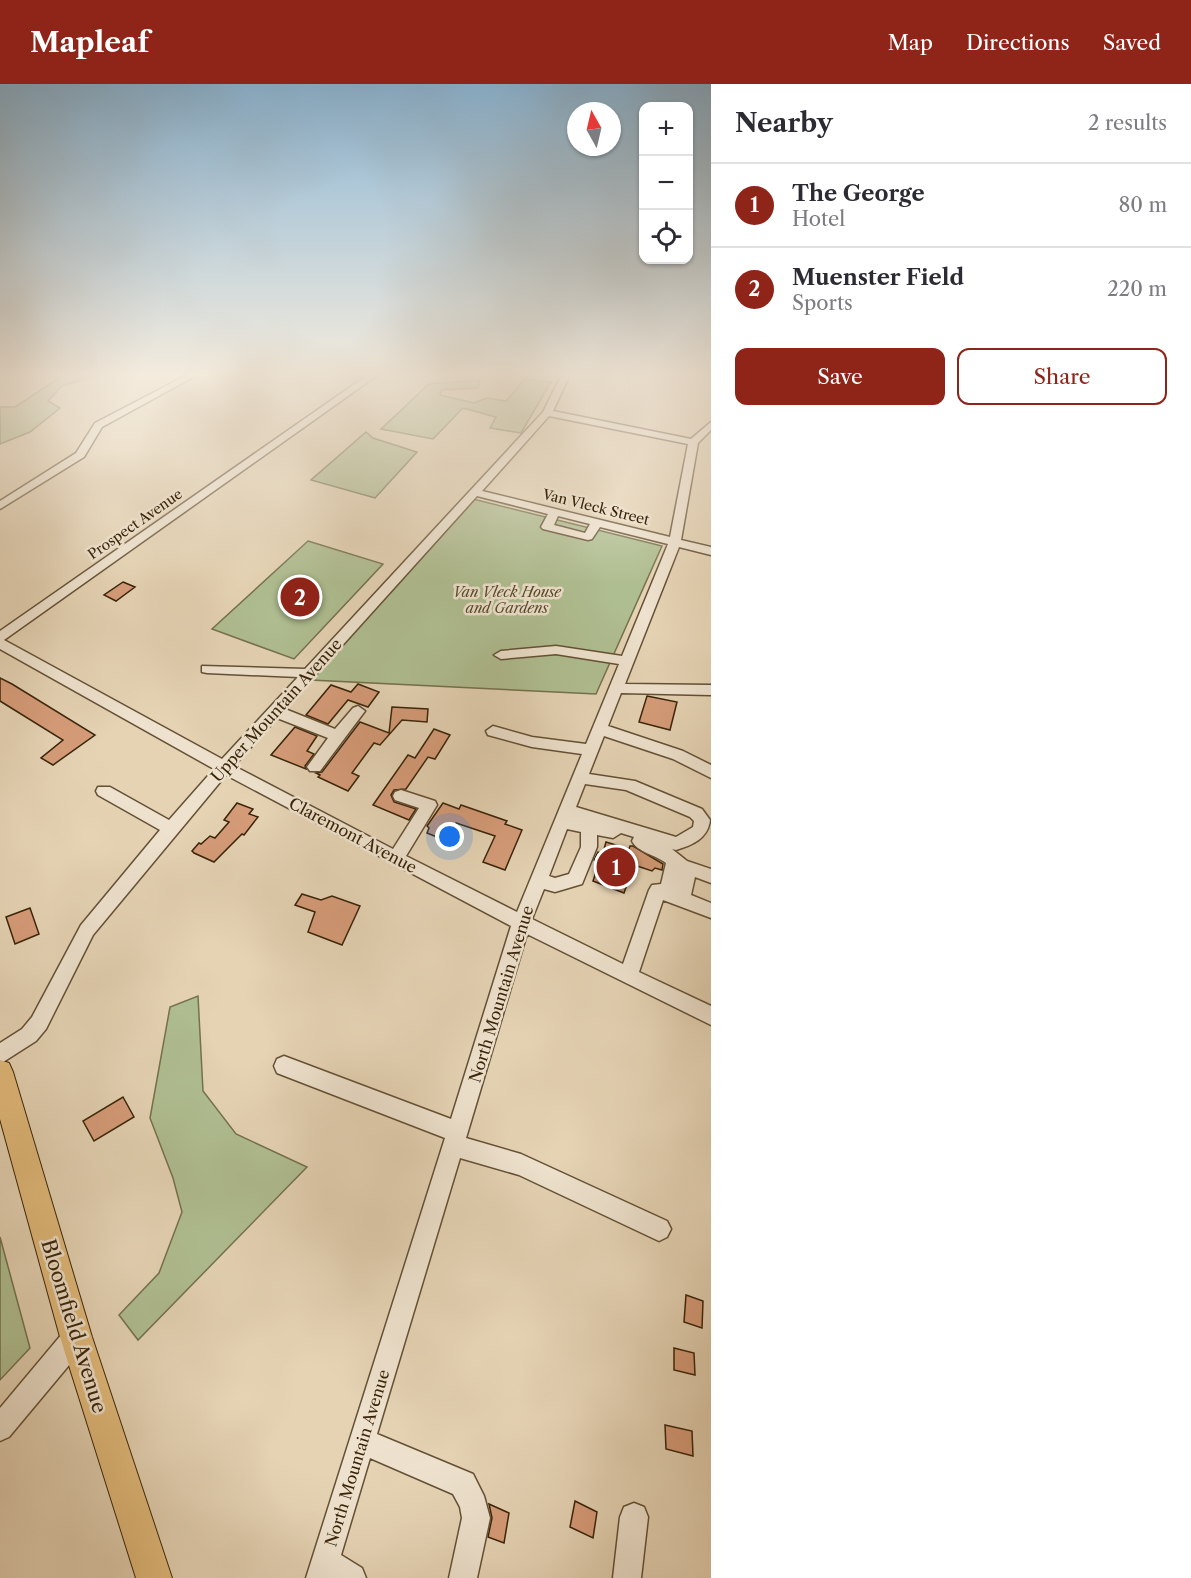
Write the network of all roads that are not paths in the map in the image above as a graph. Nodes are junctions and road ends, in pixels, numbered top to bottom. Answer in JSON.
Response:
{"nodes":[{"id":1,"x":87,"y":444,"type":"edge"},
{"id":2,"x":276,"y":444,"type":"edge"},
{"id":3,"x":518,"y":444,"type":"edge"},
{"id":4,"x":693,"y":444,"type":"edge"},
{"id":5,"x":473,"y":492,"type":"junction"},
{"id":6,"x":0,"y":506,"type":"edge"},
{"id":7,"x":554,"y":512,"type":"junction"},
{"id":8,"x":597,"y":523,"type":"junction"},
{"id":9,"x":675,"y":542,"type":"junction"},
{"id":10,"x":711,"y":551,"type":"edge"},
{"id":11,"x":0,"y":637,"type":"edge"},
{"id":12,"x":0,"y":643,"type":"edge"},
{"id":13,"x":501,"y":655,"type":"dead end"},
{"id":14,"x":207,"y":669,"type":"dead end"},
{"id":15,"x":623,"y":673,"type":"junction"},
{"id":16,"x":307,"y":674,"type":"junction"},
{"id":17,"x":711,"y":690,"type":"edge"},
{"id":18,"x":275,"y":711,"type":"junction"},
{"id":19,"x":358,"y":711,"type":"dead end"},
{"id":20,"x":601,"y":729,"type":"junction"},
{"id":21,"x":493,"y":731,"type":"dead end"},
{"id":22,"x":338,"y":736,"type":"junction"},
{"id":23,"x":591,"y":750,"type":"junction"},
{"id":24,"x":315,"y":766,"type":"dead end"},
{"id":25,"x":224,"y":768,"type":"junction"},
{"id":26,"x":711,"y":772,"type":"edge"},
{"id":27,"x":580,"y":778,"type":"junction"},
{"id":28,"x":104,"y":791,"type":"dead end"},
{"id":29,"x":401,"y":796,"type":"dead end"},
{"id":30,"x":565,"y":816,"type":"junction"},
{"id":31,"x":171,"y":828,"type":"junction"},
{"id":32,"x":589,"y":829,"type":"junction"},
{"id":33,"x":396,"y":858,"type":"junction"},
{"id":34,"x":681,"y":864,"type":"junction"},
{"id":35,"x":711,"y":876,"type":"edge"},
{"id":36,"x":538,"y":880,"type":"junction"},
{"id":37,"x":673,"y":896,"type":"junction"},
{"id":38,"x":711,"y":911,"type":"edge"},
{"id":39,"x":521,"y":924,"type":"junction"},
{"id":40,"x":628,"y":976,"type":"junction"},
{"id":41,"x":711,"y":1016,"type":"edge"},
{"id":42,"x":0,"y":1055,"type":"edge"},
{"id":43,"x":284,"y":1066,"type":"dead end"},
{"id":44,"x":0,"y":1072,"type":"edge"},
{"id":45,"x":456,"y":1138,"type":"junction"},
{"id":46,"x":659,"y":1228,"type":"dead end"},
{"id":47,"x":76,"y":1337,"type":"junction"},
{"id":48,"x":0,"y":1428,"type":"edge"},
{"id":49,"x":362,"y":1441,"type":"junction"},
{"id":50,"x":634,"y":1517,"type":"dead end"},
{"id":51,"x":322,"y":1570,"type":"edge"},
{"id":52,"x":154,"y":1578,"type":"edge"},
{"id":53,"x":352,"y":1578,"type":"edge"},
{"id":54,"x":463,"y":1578,"type":"edge"},
{"id":55,"x":627,"y":1578,"type":"edge"}],
"edges":[{"from":1,"to":6,"type":"street"},
{"from":2,"to":11,"type":"street","name":"Prospect Avenue"},
{"from":3,"to":5,"type":"street","name":"Upper Mountain Avenue"},
{"from":4,"to":9,"type":"street","name":"North Mountain Avenue"},
{"from":5,"to":7,"type":"street","name":"Van Vleck Street"},
{"from":5,"to":16,"type":"street","name":"Upper Mountain Avenue"},
{"from":7,"to":8,"type":"street","name":"Van Vleck Street"},
{"from":7,"to":8,"type":"street"},
{"from":8,"to":9,"type":"street","name":"Van Vleck Street"},
{"from":9,"to":10,"type":"street","name":"Van Vleck Street"},
{"from":9,"to":15,"type":"street","name":"North Mountain Avenue"},
{"from":12,"to":25,"type":"street","name":"Claremont Avenue"},
{"from":13,"to":15,"type":"street"},
{"from":14,"to":16,"type":"street"},
{"from":15,"to":17,"type":"street"},
{"from":15,"to":20,"type":"street","name":"North Mountain Avenue"},
{"from":16,"to":18,"type":"street","name":"Upper Mountain Avenue"},
{"from":18,"to":22,"type":"street"},
{"from":18,"to":25,"type":"street","name":"Upper Mountain Avenue"},
{"from":19,"to":22,"type":"street"},
{"from":20,"to":23,"type":"street","name":"North Mountain Avenue"},
{"from":20,"to":26,"type":"street"},
{"from":21,"to":23,"type":"street"},
{"from":22,"to":24,"type":"street"},
{"from":23,"to":27,"type":"street","name":"North Mountain Avenue"},
{"from":25,"to":31,"type":"street","name":"Upper Mountain Avenue"},
{"from":25,"to":33,"type":"street","name":"Claremont Avenue"},
{"from":27,"to":30,"type":"street","name":"North Mountain Avenue"},
{"from":27,"to":30,"type":"street"},
{"from":28,"to":31,"type":"street"},
{"from":29,"to":33,"type":"street"},
{"from":30,"to":32,"type":"street"},
{"from":30,"to":36,"type":"street","name":"North Mountain Avenue"},
{"from":31,"to":42,"type":"street","name":"Upper Mountain Avenue"},
{"from":32,"to":34,"type":"street"},
{"from":32,"to":36,"type":"street"},
{"from":33,"to":39,"type":"street","name":"Claremont Avenue"},
{"from":34,"to":35,"type":"street"},
{"from":34,"to":37,"type":"street"},
{"from":36,"to":39,"type":"street","name":"North Mountain Avenue"},
{"from":37,"to":38,"type":"street"},
{"from":37,"to":40,"type":"street"},
{"from":39,"to":40,"type":"street","name":"Claremont Avenue"},
{"from":39,"to":45,"type":"street","name":"North Mountain Avenue"},
{"from":40,"to":41,"type":"street","name":"Claremont Avenue"},
{"from":43,"to":45,"type":"street"},
{"from":44,"to":47,"type":"main road","name":"Bloomfield Avenue"},
{"from":45,"to":46,"type":"street"},
{"from":45,"to":49,"type":"street","name":"North Mountain Avenue"},
{"from":47,"to":48,"type":"street"},
{"from":47,"to":52,"type":"main road","name":"Bloomfield Avenue"},
{"from":49,"to":51,"type":"street","name":"North Mountain Avenue"},
{"from":49,"to":54,"type":"street"},
{"from":50,"to":55,"type":"street"},
{"from":51,"to":53,"type":"street"}]}
